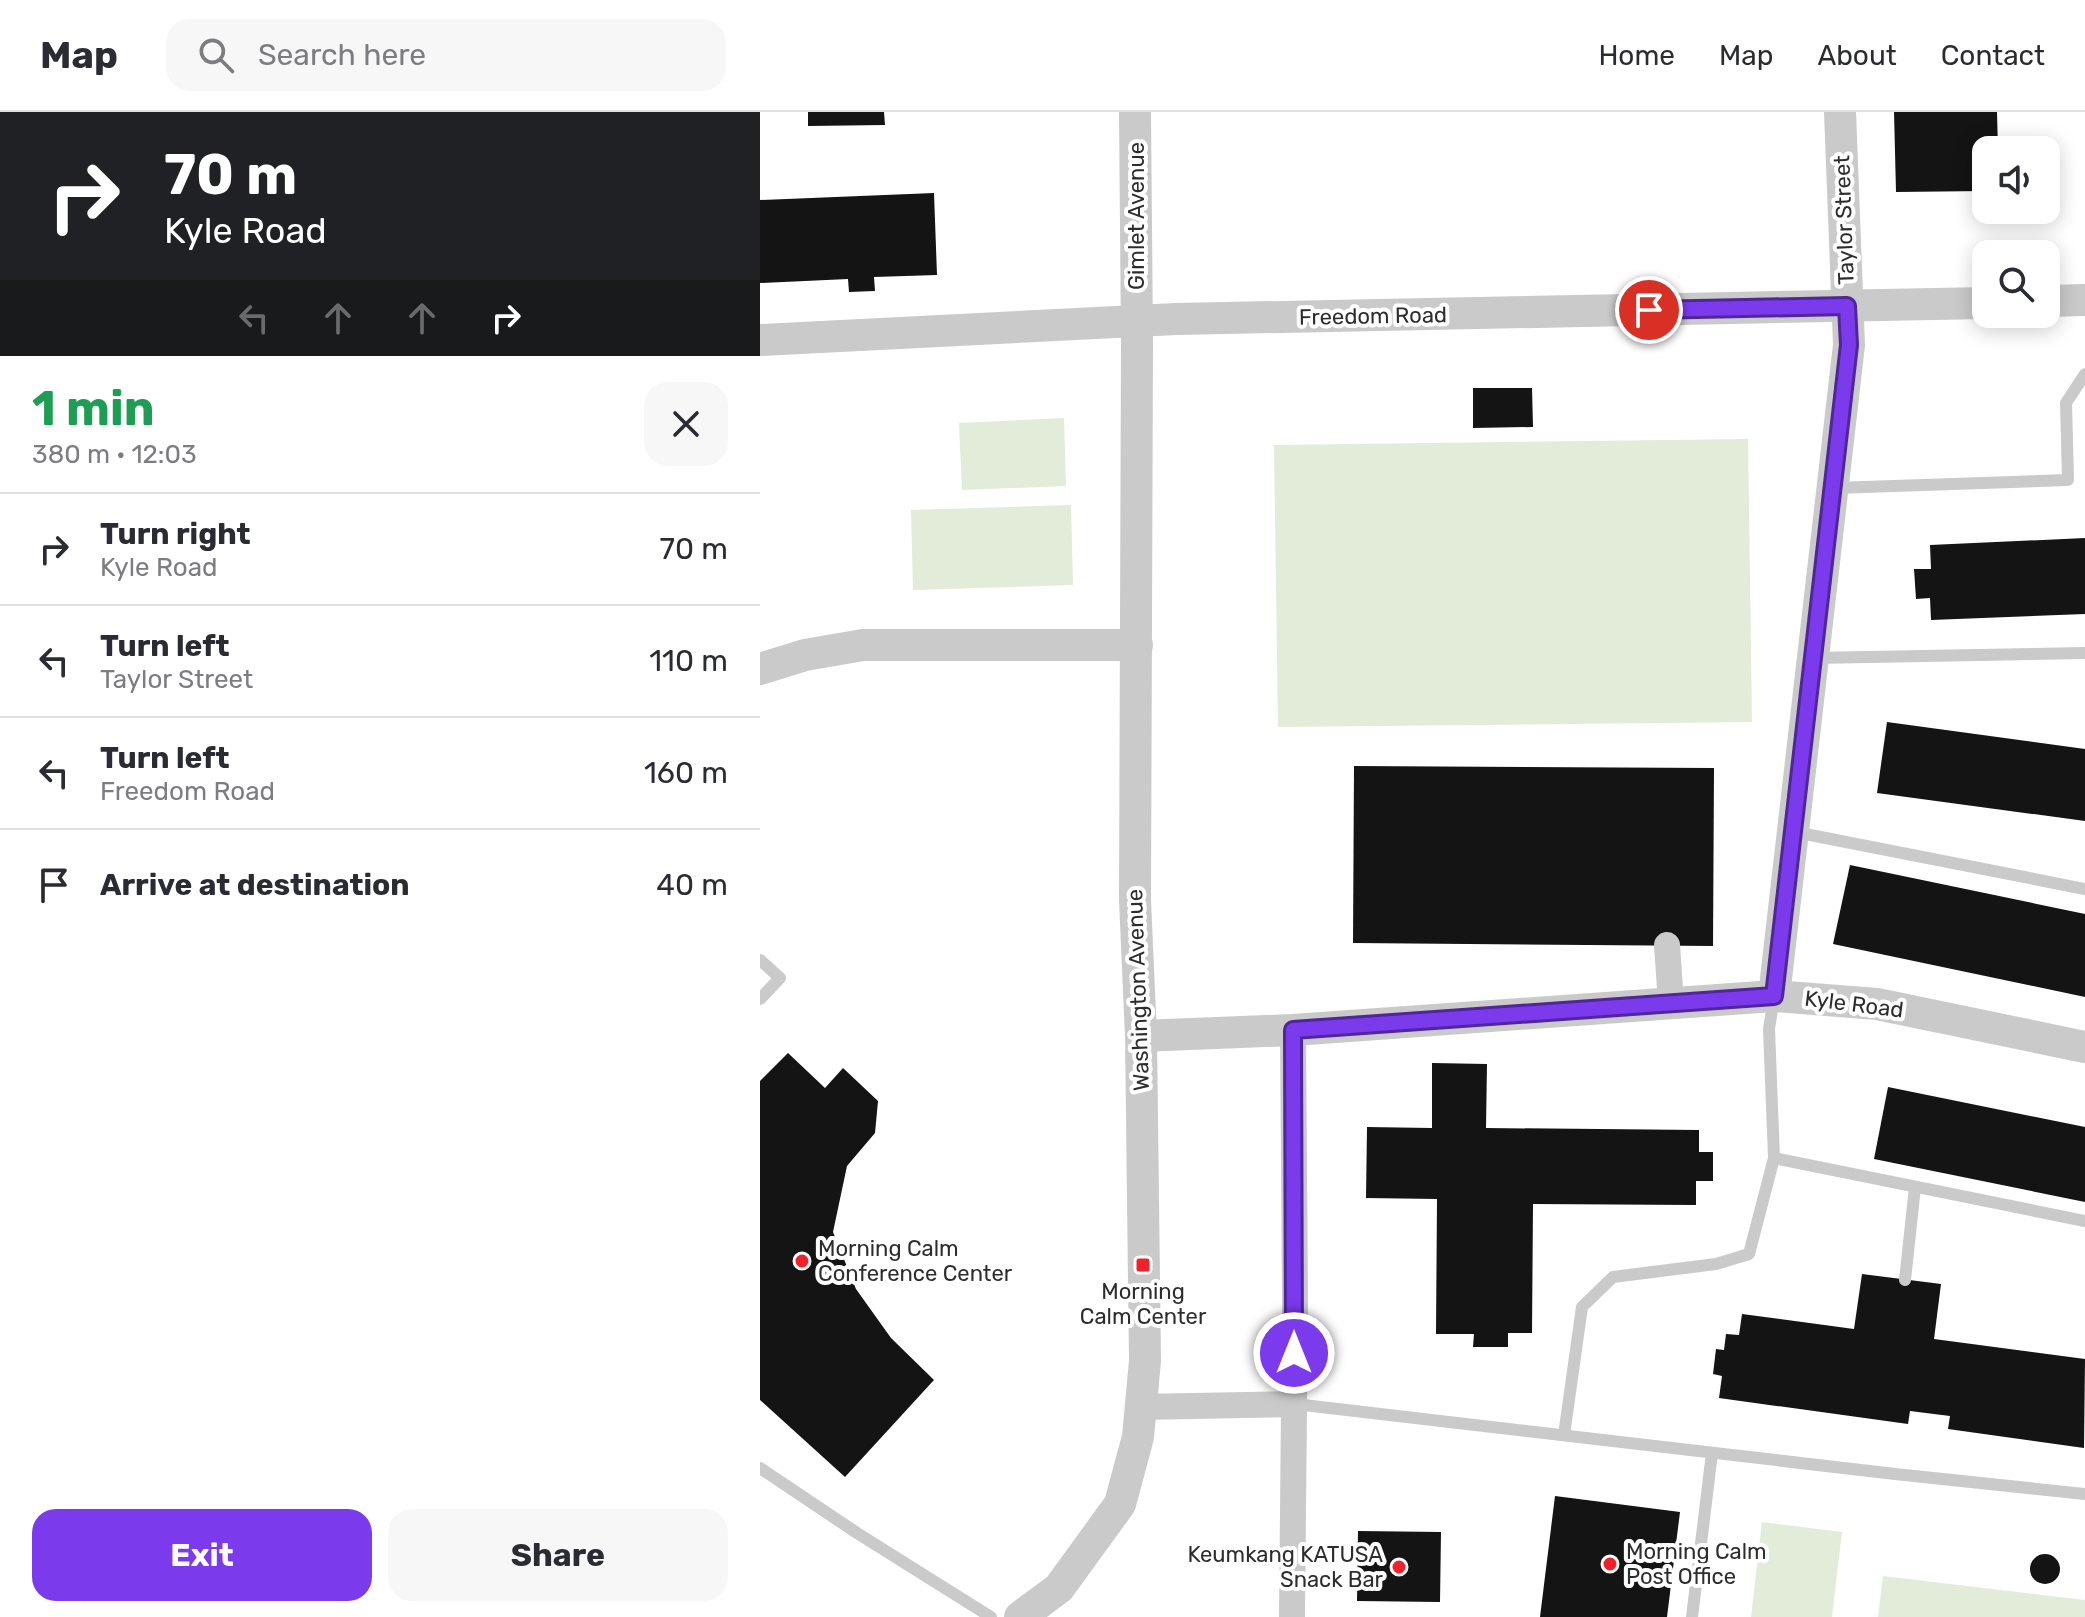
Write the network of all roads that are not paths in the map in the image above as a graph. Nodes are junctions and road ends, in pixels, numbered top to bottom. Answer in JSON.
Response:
{"nodes":[{"id":1,"x":1135,"y":112,"type":"edge"},
{"id":2,"x":1840,"y":112,"type":"edge"},
{"id":3,"x":2085,"y":300,"type":"edge"},
{"id":4,"x":2060,"y":301,"type":"edge"},
{"id":5,"x":1972,"y":303,"type":"edge"},
{"id":6,"x":1847,"y":306,"type":"junction"},
{"id":7,"x":1137,"y":321,"type":"junction"},
{"id":8,"x":760,"y":340,"type":"edge"},
{"id":9,"x":2085,"y":374,"type":"edge"},
{"id":10,"x":1832,"y":488,"type":"junction"},
{"id":11,"x":1137,"y":645,"type":"junction"},
{"id":12,"x":2085,"y":653,"type":"edge"},
{"id":13,"x":1813,"y":658,"type":"junction"},
{"id":14,"x":760,"y":669,"type":"edge"},
{"id":15,"x":1792,"y":832,"type":"junction"},
{"id":16,"x":2085,"y":889,"type":"edge"},
{"id":17,"x":1667,"y":945,"type":"dead end"},
{"id":18,"x":760,"y":960,"type":"edge"},
{"id":19,"x":1774,"y":996,"type":"junction"},
{"id":20,"x":760,"y":999,"type":"edge"},
{"id":21,"x":1671,"y":1003,"type":"junction"},
{"id":22,"x":1293,"y":1030,"type":"junction"},
{"id":23,"x":1141,"y":1036,"type":"junction"},
{"id":24,"x":2085,"y":1047,"type":"edge"},
{"id":25,"x":1774,"y":1158,"type":"junction"},
{"id":26,"x":1915,"y":1187,"type":"junction"},
{"id":27,"x":2085,"y":1221,"type":"edge"},
{"id":28,"x":1905,"y":1280,"type":"dead end"},
{"id":29,"x":1295,"y":1404,"type":"junction"},
{"id":30,"x":1140,"y":1407,"type":"junction"},
{"id":31,"x":1564,"y":1435,"type":"junction"},
{"id":32,"x":1712,"y":1453,"type":"junction"},
{"id":33,"x":760,"y":1468,"type":"edge"},
{"id":34,"x":2085,"y":1494,"type":"edge"},
{"id":35,"x":991,"y":1617,"type":"edge"},
{"id":36,"x":1020,"y":1617,"type":"edge"},
{"id":37,"x":1292,"y":1617,"type":"edge"},
{"id":38,"x":1692,"y":1617,"type":"edge"}],
"edges":[{"from":1,"to":7,"type":"street","name":"Gimlet Avenue"},
{"from":2,"to":6,"type":"street","name":"Taylor Street"},
{"from":3,"to":4,"type":"street"},
{"from":5,"to":6,"type":"street","name":"Freedom Road"},
{"from":6,"to":7,"type":"street","name":"Freedom Road"},
{"from":6,"to":10,"type":"street","name":"Taylor Street"},
{"from":7,"to":8,"type":"street","name":"Freedom Road"},
{"from":7,"to":11,"type":"street","name":"Washington Avenue"},
{"from":9,"to":10,"type":"lane"},
{"from":10,"to":13,"type":"street","name":"Taylor Street"},
{"from":11,"to":14,"type":"street"},
{"from":11,"to":23,"type":"street","name":"Washington Avenue"},
{"from":12,"to":13,"type":"lane"},
{"from":13,"to":15,"type":"street","name":"Taylor Street"},
{"from":15,"to":16,"type":"lane"},
{"from":15,"to":19,"type":"street","name":"Taylor Street"},
{"from":17,"to":21,"type":"street"},
{"from":18,"to":20,"type":"lane"},
{"from":19,"to":21,"type":"street","name":"Kyle Road"},
{"from":19,"to":24,"type":"street","name":"Kyle Road"},
{"from":19,"to":25,"type":"lane"},
{"from":21,"to":22,"type":"street","name":"Kyle Road"},
{"from":22,"to":23,"type":"street","name":"Kyle Road"},
{"from":22,"to":29,"type":"street"},
{"from":23,"to":30,"type":"street","name":"Washington Avenue"},
{"from":25,"to":26,"type":"lane"},
{"from":25,"to":31,"type":"lane"},
{"from":26,"to":27,"type":"lane"},
{"from":26,"to":28,"type":"lane"},
{"from":29,"to":30,"type":"street"},
{"from":29,"to":31,"type":"lane"},
{"from":29,"to":37,"type":"street"},
{"from":30,"to":36,"type":"street","name":"Washington Avenue"},
{"from":31,"to":32,"type":"lane"},
{"from":32,"to":34,"type":"lane"},
{"from":32,"to":38,"type":"lane"},
{"from":33,"to":35,"type":"lane"}]}
